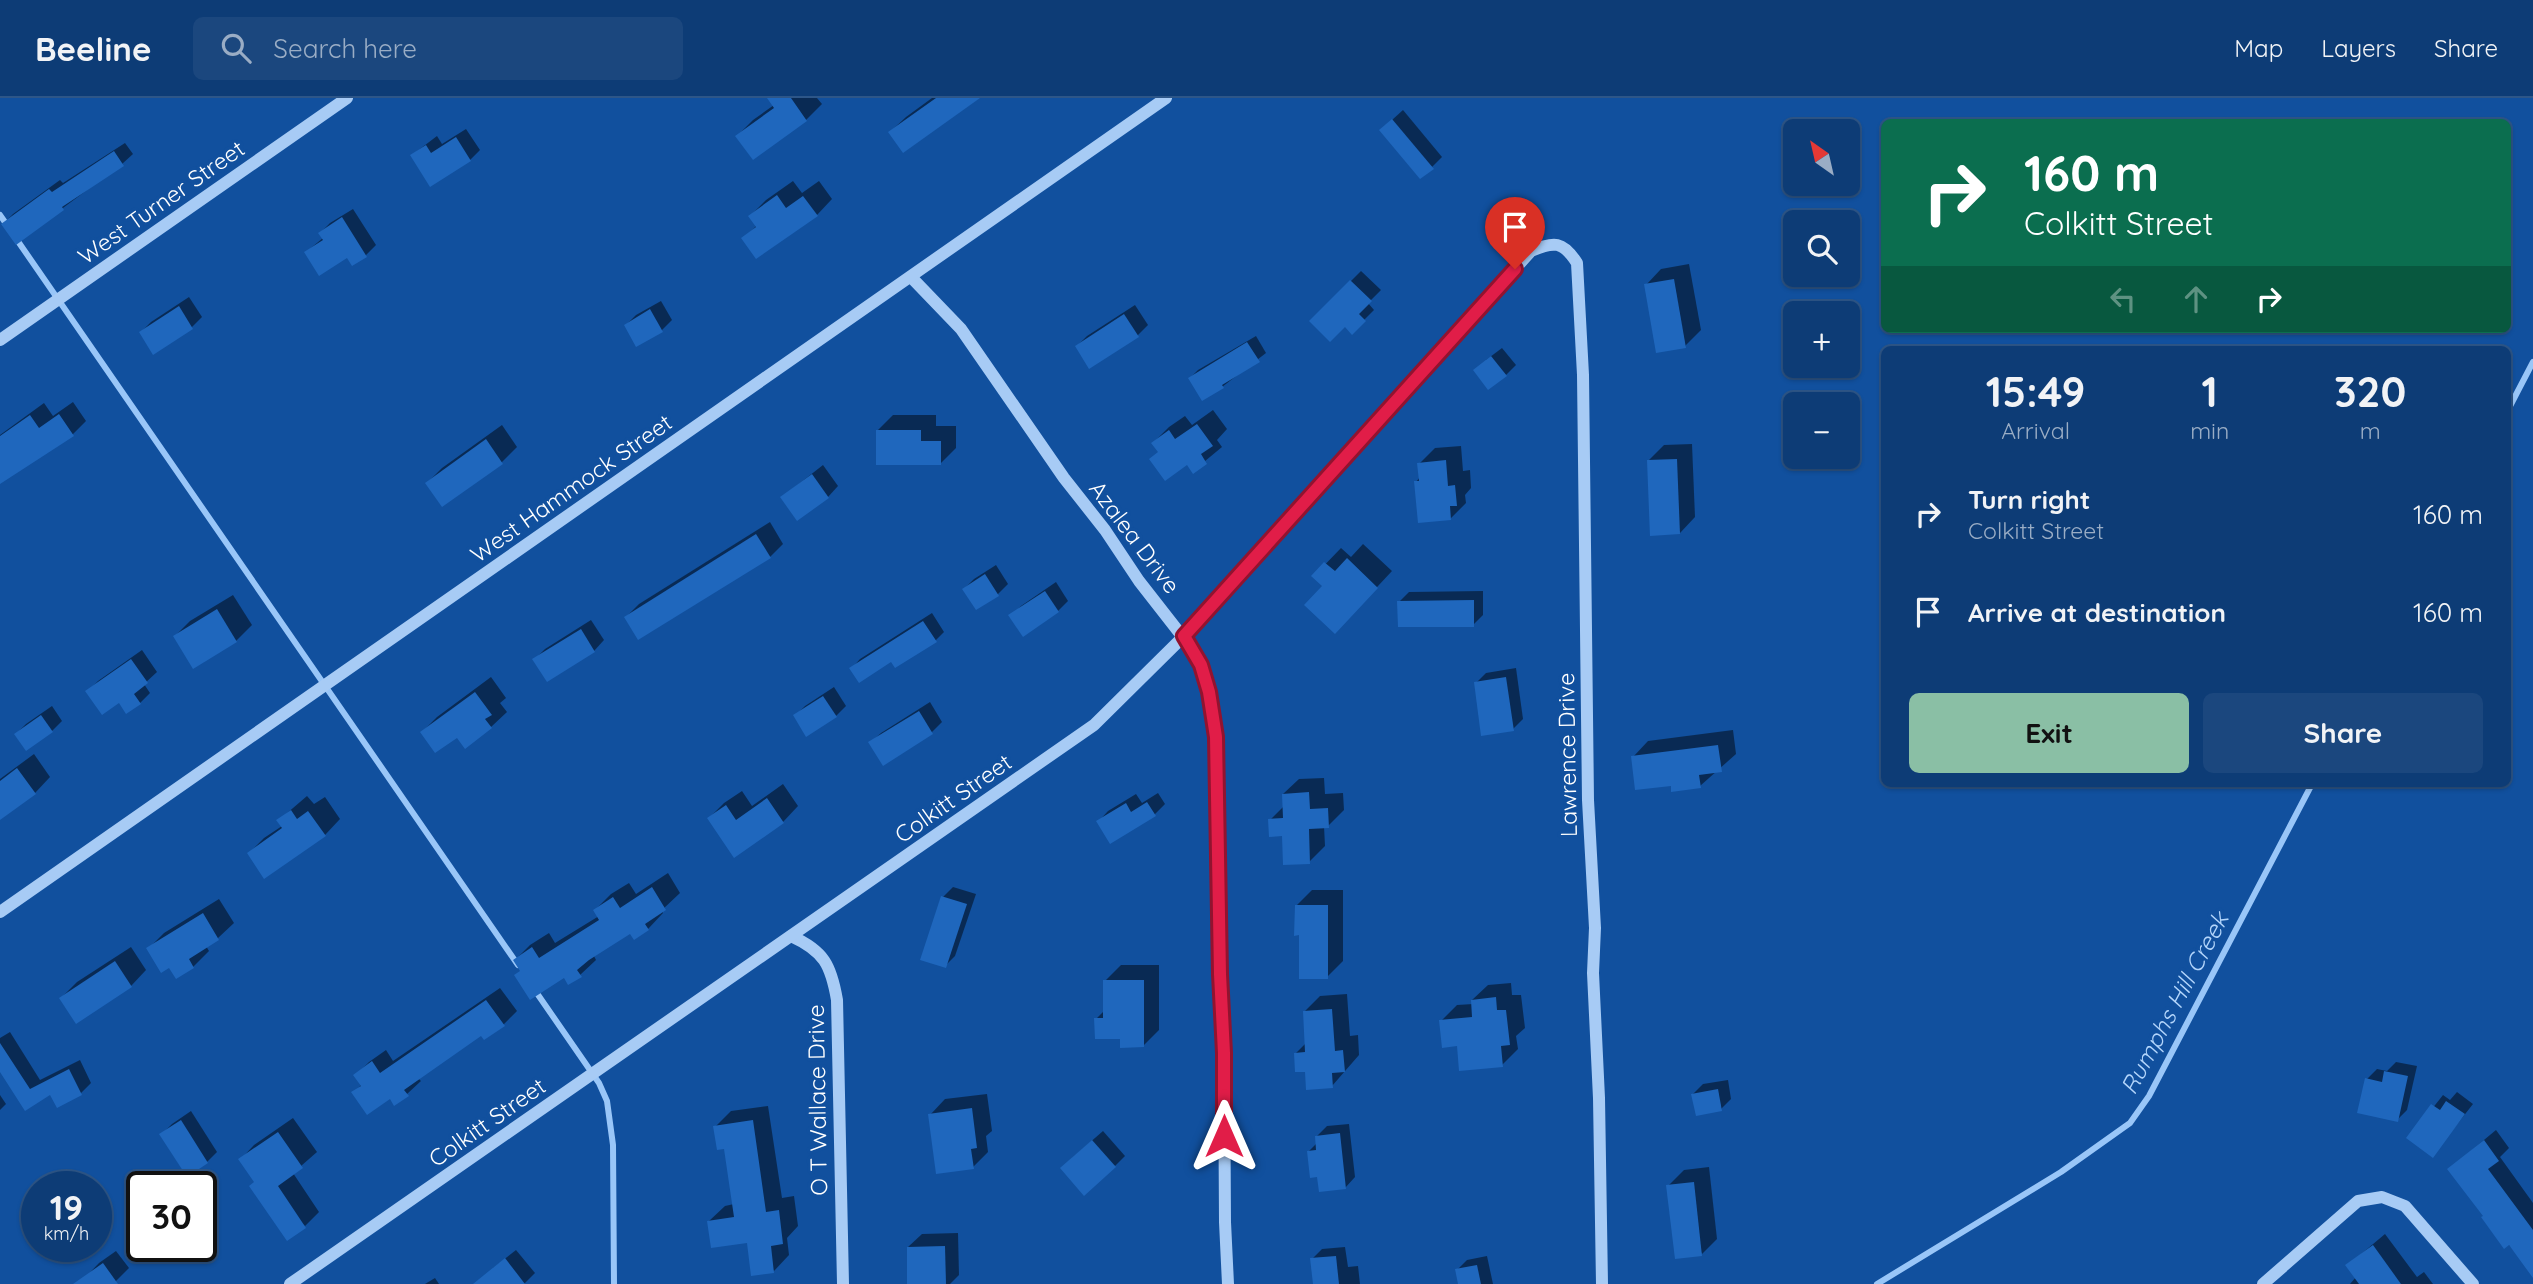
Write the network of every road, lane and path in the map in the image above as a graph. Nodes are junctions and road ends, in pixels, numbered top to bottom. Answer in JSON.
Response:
{"nodes":[{"id":1,"x":347,"y":98,"type":"edge"},
{"id":2,"x":1166,"y":98,"type":"edge"},
{"id":3,"x":1548,"y":243,"type":"joint"},
{"id":4,"x":911,"y":277,"type":"junction"},
{"id":5,"x":0,"y":340,"type":"edge"},
{"id":6,"x":1184,"y":636,"type":"junction"},
{"id":7,"x":0,"y":912,"type":"edge"},
{"id":8,"x":791,"y":936,"type":"junction"},
{"id":9,"x":290,"y":1284,"type":"edge"},
{"id":10,"x":843,"y":1284,"type":"edge"},
{"id":11,"x":1228,"y":1284,"type":"edge"},
{"id":12,"x":1602,"y":1284,"type":"edge"},
{"id":13,"x":2263,"y":1284,"type":"edge"},
{"id":14,"x":2473,"y":1284,"type":"edge"}],
"edges":[{"from":1,"to":5,"type":"street","name":"West Turner Street"},
{"from":2,"to":4,"type":"street","name":"West Hammock Street"},
{"from":3,"to":6,"type":"street","name":"Colkitt Street"},
{"from":3,"to":12,"type":"street","name":"Lawrence Drive"},
{"from":4,"to":6,"type":"street","name":"Azalea Drive"},
{"from":4,"to":7,"type":"street","name":"West Hammock Street"},
{"from":6,"to":8,"type":"street","name":"Colkitt Street"},
{"from":6,"to":11,"type":"street","name":"Azalea Drive"},
{"from":8,"to":9,"type":"street","name":"Colkitt Street"},
{"from":8,"to":10,"type":"street","name":"O T Wallace Drive"},
{"from":13,"to":14,"type":"street"}]}
